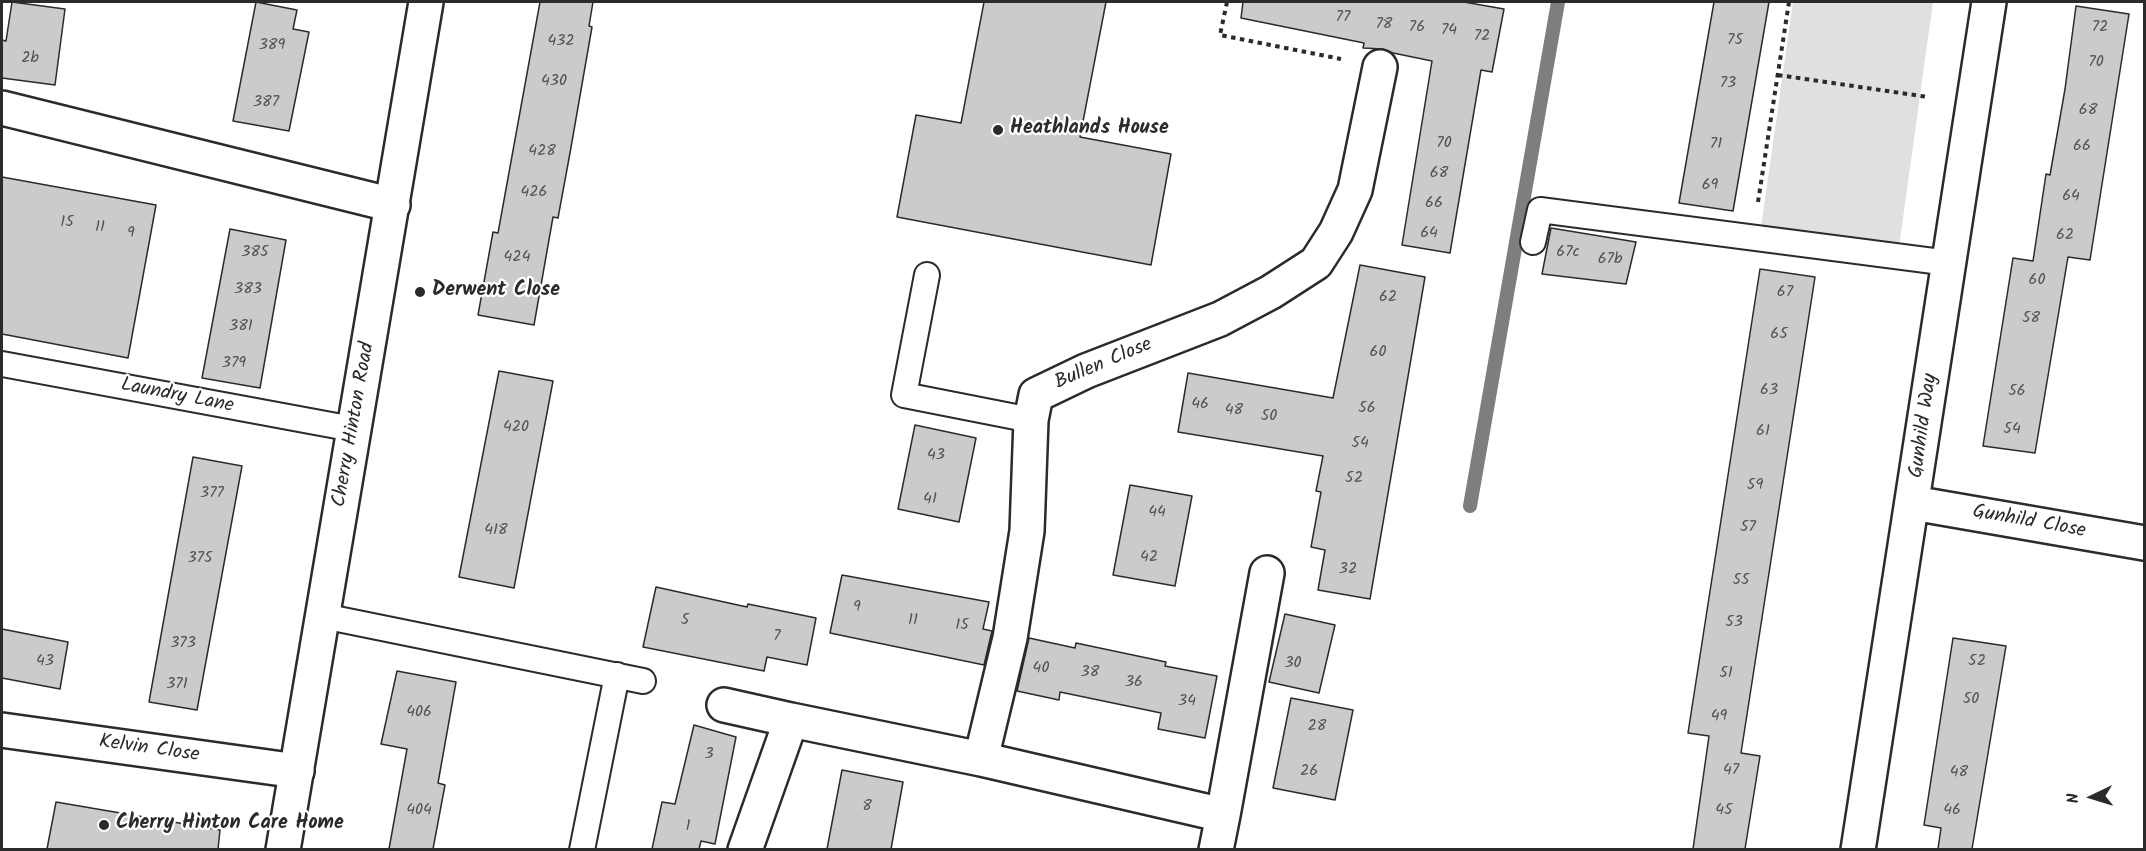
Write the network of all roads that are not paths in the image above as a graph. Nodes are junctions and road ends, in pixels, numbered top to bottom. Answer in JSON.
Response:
{"nodes":[{"id":1,"x":426,"y":2,"type":"edge"},
{"id":2,"x":1989,"y":2,"type":"edge"},
{"id":3,"x":1380,"y":67,"type":"road end"},
{"id":4,"x":2,"y":108,"type":"edge"},
{"id":5,"x":393,"y":205,"type":"junction"},
{"id":6,"x":1533,"y":242,"type":"dead end"},
{"id":7,"x":1949,"y":263,"type":"junction"},
{"id":8,"x":927,"y":275,"type":"dead end"},
{"id":9,"x":2,"y":364,"type":"edge"},
{"id":10,"x":1031,"y":420,"type":"junction"},
{"id":11,"x":353,"y":429,"type":"junction"},
{"id":12,"x":1913,"y":502,"type":"junction"},
{"id":13,"x":2145,"y":543,"type":"edge"},
{"id":14,"x":1267,"y":573,"type":"dead end"},
{"id":15,"x":323,"y":616,"type":"junction"},
{"id":16,"x":617,"y":675,"type":"junction"},
{"id":17,"x":643,"y":681,"type":"dead end"},
{"id":18,"x":724,"y":705,"type":"dead end"},
{"id":19,"x":791,"y":720,"type":"junction"},
{"id":20,"x":2,"y":730,"type":"edge"},
{"id":21,"x":981,"y":759,"type":"junction"},
{"id":22,"x":297,"y":771,"type":"junction"},
{"id":23,"x":1223,"y":815,"type":"junction"},
{"id":24,"x":283,"y":849,"type":"edge"},
{"id":25,"x":582,"y":849,"type":"edge"},
{"id":26,"x":745,"y":849,"type":"edge"},
{"id":27,"x":1216,"y":849,"type":"edge"},
{"id":28,"x":1858,"y":849,"type":"edge"}],
"edges":[{"from":1,"to":5,"type":"street","name":"Cherry Hinton Road"},
{"from":2,"to":7,"type":"street","name":"Gunhild Way"},
{"from":3,"to":10,"type":"street","name":"Bullen Close"},
{"from":4,"to":5,"type":"street"},
{"from":5,"to":11,"type":"street","name":"Cherry Hinton Road"},
{"from":6,"to":7,"type":"lane"},
{"from":7,"to":12,"type":"street","name":"Gunhild Way"},
{"from":8,"to":10,"type":"lane"},
{"from":9,"to":11,"type":"lane","name":"Laundry Lane"},
{"from":10,"to":21,"type":"street","name":"Bullen Close"},
{"from":11,"to":15,"type":"street","name":"Cherry Hinton Road"},
{"from":12,"to":13,"type":"street","name":"Gunhild Close"},
{"from":12,"to":28,"type":"street","name":"Gunhild Way"},
{"from":14,"to":23,"type":"street"},
{"from":15,"to":16,"type":"lane"},
{"from":15,"to":22,"type":"street","name":"Cherry Hinton Road"},
{"from":16,"to":17,"type":"lane"},
{"from":16,"to":25,"type":"lane"},
{"from":18,"to":19,"type":"street"},
{"from":19,"to":21,"type":"street"},
{"from":19,"to":26,"type":"street"},
{"from":20,"to":22,"type":"street","name":"Kelvin Close"},
{"from":21,"to":23,"type":"street"},
{"from":22,"to":24,"type":"street","name":"Cherry Hinton Road"},
{"from":23,"to":27,"type":"street"}]}
